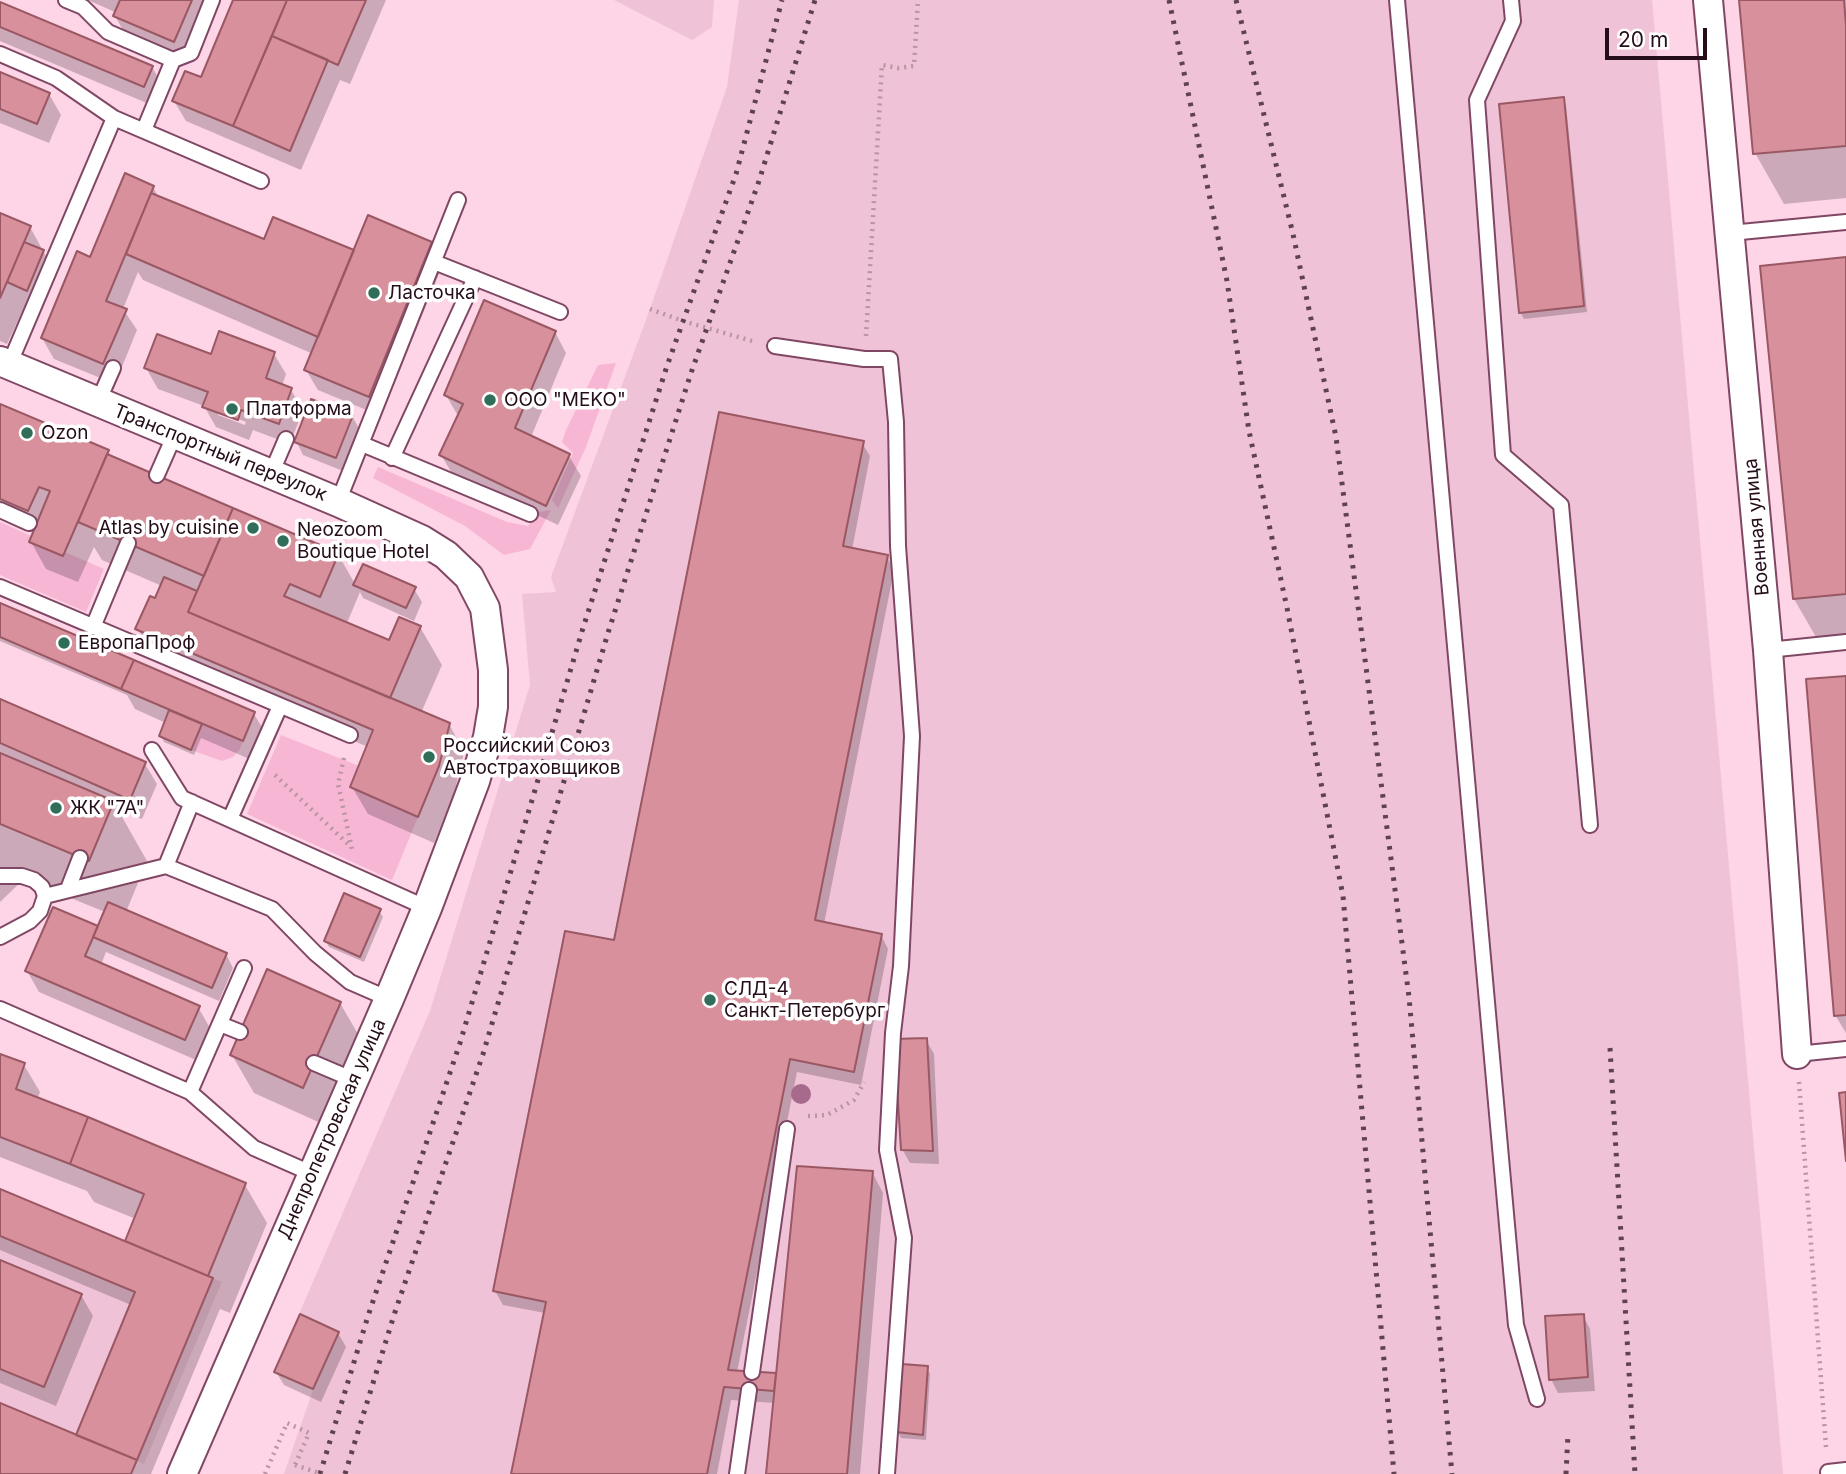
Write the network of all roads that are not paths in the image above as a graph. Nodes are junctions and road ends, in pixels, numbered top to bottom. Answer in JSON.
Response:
{"nodes":[{"id":1,"x":66,"y":0,"type":"edge"},
{"id":2,"x":212,"y":0,"type":"edge"},
{"id":3,"x":1398,"y":0,"type":"edge"},
{"id":4,"x":1511,"y":0,"type":"edge"},
{"id":5,"x":1709,"y":0,"type":"edge"},
{"id":6,"x":0,"y":54,"type":"edge"},
{"id":7,"x":173,"y":60,"type":"junction"},
{"id":8,"x":114,"y":118,"type":"junction"},
{"id":9,"x":144,"y":130,"type":"junction"},
{"id":10,"x":261,"y":181,"type":"dead end"},
{"id":11,"x":458,"y":200,"type":"dead end"},
{"id":12,"x":1846,"y":222,"type":"edge"},
{"id":13,"x":1730,"y":233,"type":"junction"},
{"id":14,"x":434,"y":262,"type":"junction"},
{"id":15,"x":475,"y":278,"type":"junction"},
{"id":16,"x":560,"y":312,"type":"dead end"},
{"id":17,"x":775,"y":346,"type":"road end"},
{"id":18,"x":4,"y":363,"type":"edge"},
{"id":19,"x":113,"y":368,"type":"dead end"},
{"id":20,"x":98,"y":402,"type":"junction"},
{"id":21,"x":175,"y":434,"type":"junction"},
{"id":22,"x":286,"y":439,"type":"dead end"},
{"id":23,"x":362,"y":444,"type":"junction"},
{"id":24,"x":392,"y":458,"type":"junction"},
{"id":25,"x":271,"y":474,"type":"junction"},
{"id":26,"x":157,"y":475,"type":"dead end"},
{"id":27,"x":338,"y":502,"type":"junction"},
{"id":28,"x":0,"y":510,"type":"edge"},
{"id":29,"x":530,"y":514,"type":"dead end"},
{"id":30,"x":29,"y":523,"type":"dead end"},
{"id":31,"x":128,"y":543,"type":"dead end"},
{"id":32,"x":0,"y":587,"type":"edge"},
{"id":33,"x":93,"y":626,"type":"junction"},
{"id":34,"x":1846,"y":642,"type":"edge"},
{"id":35,"x":1768,"y":650,"type":"junction"},
{"id":36,"x":279,"y":706,"type":"junction"},
{"id":37,"x":350,"y":735,"type":"road end"},
{"id":38,"x":152,"y":750,"type":"dead end"},
{"id":39,"x":475,"y":781,"type":"joint"},
{"id":40,"x":192,"y":802,"type":"junction"},
{"id":41,"x":230,"y":819,"type":"junction"},
{"id":42,"x":1590,"y":825,"type":"dead end"},
{"id":43,"x":80,"y":858,"type":"dead end"},
{"id":44,"x":166,"y":866,"type":"junction"},
{"id":45,"x":0,"y":876,"type":"edge"},
{"id":46,"x":68,"y":889,"type":"junction"},
{"id":47,"x":45,"y":896,"type":"junction"},
{"id":48,"x":427,"y":908,"type":"junction"},
{"id":49,"x":0,"y":937,"type":"edge"},
{"id":50,"x":244,"y":968,"type":"dead end"},
{"id":51,"x":390,"y":999,"type":"junction"},
{"id":52,"x":0,"y":1009,"type":"edge"},
{"id":53,"x":219,"y":1024,"type":"junction"},
{"id":54,"x":240,"y":1032,"type":"dead end"},
{"id":55,"x":1846,"y":1049,"type":"edge"},
{"id":56,"x":1797,"y":1054,"type":"joint"},
{"id":57,"x":314,"y":1063,"type":"dead end"},
{"id":58,"x":354,"y":1080,"type":"junction"},
{"id":59,"x":190,"y":1092,"type":"junction"},
{"id":60,"x":787,"y":1129,"type":"road end"},
{"id":61,"x":313,"y":1174,"type":"junction"},
{"id":62,"x":752,"y":1372,"type":"dead end"},
{"id":63,"x":749,"y":1390,"type":"dead end"},
{"id":64,"x":1536,"y":1399,"type":"dead end"},
{"id":65,"x":1846,"y":1470,"type":"edge"},
{"id":66,"x":1828,"y":1472,"type":"edge"},
{"id":67,"x":182,"y":1474,"type":"edge"},
{"id":68,"x":737,"y":1474,"type":"edge"},
{"id":69,"x":887,"y":1474,"type":"edge"}],
"edges":[{"from":1,"to":7,"type":"lane"},
{"from":2,"to":7,"type":"lane"},
{"from":3,"to":64,"type":"lane"},
{"from":4,"to":42,"type":"lane"},
{"from":5,"to":13,"type":"street","name":"Военная улица"},
{"from":6,"to":8,"type":"lane"},
{"from":7,"to":9,"type":"lane"},
{"from":8,"to":9,"type":"lane"},
{"from":8,"to":18,"type":"lane"},
{"from":9,"to":10,"type":"lane"},
{"from":11,"to":14,"type":"lane"},
{"from":12,"to":13,"type":"lane"},
{"from":13,"to":35,"type":"street","name":"Военная улица"},
{"from":14,"to":15,"type":"lane"},
{"from":14,"to":23,"type":"lane"},
{"from":15,"to":16,"type":"lane"},
{"from":15,"to":24,"type":"lane"},
{"from":17,"to":69,"type":"lane"},
{"from":18,"to":20,"type":"street","name":"Транспортный переулок"},
{"from":19,"to":20,"type":"lane"},
{"from":20,"to":21,"type":"street","name":"Транспортный переулок"},
{"from":21,"to":25,"type":"street","name":"Транспортный переулок"},
{"from":21,"to":26,"type":"lane"},
{"from":22,"to":25,"type":"lane"},
{"from":23,"to":24,"type":"lane"},
{"from":23,"to":27,"type":"lane"},
{"from":24,"to":29,"type":"lane"},
{"from":25,"to":27,"type":"street","name":"Транспортный переулок"},
{"from":27,"to":39,"type":"street","name":"Транспортный переулок"},
{"from":28,"to":30,"type":"lane"},
{"from":31,"to":33,"type":"lane"},
{"from":32,"to":33,"type":"lane"},
{"from":33,"to":36,"type":"lane"},
{"from":34,"to":35,"type":"lane"},
{"from":35,"to":56,"type":"street","name":"Военная улица"},
{"from":36,"to":37,"type":"lane"},
{"from":36,"to":41,"type":"lane"},
{"from":38,"to":40,"type":"lane"},
{"from":39,"to":48,"type":"street","name":"Днепропетровская улица"},
{"from":40,"to":41,"type":"lane"},
{"from":40,"to":44,"type":"lane"},
{"from":41,"to":48,"type":"lane"},
{"from":43,"to":46,"type":"lane"},
{"from":44,"to":46,"type":"lane"},
{"from":44,"to":51,"type":"lane"},
{"from":45,"to":47,"type":"lane"},
{"from":46,"to":47,"type":"lane"},
{"from":47,"to":49,"type":"lane"},
{"from":48,"to":51,"type":"street","name":"Днепропетровская улица"},
{"from":50,"to":53,"type":"lane"},
{"from":51,"to":58,"type":"street","name":"Днепропетровская улица"},
{"from":52,"to":59,"type":"lane"},
{"from":53,"to":54,"type":"lane"},
{"from":53,"to":59,"type":"lane"},
{"from":55,"to":56,"type":"lane"},
{"from":57,"to":58,"type":"lane"},
{"from":58,"to":61,"type":"street","name":"Днепропетровская улица"},
{"from":59,"to":61,"type":"lane"},
{"from":60,"to":62,"type":"lane"},
{"from":61,"to":67,"type":"street","name":"Днепропетровская улица"},
{"from":63,"to":68,"type":"lane"},
{"from":65,"to":66,"type":"lane"}]}
